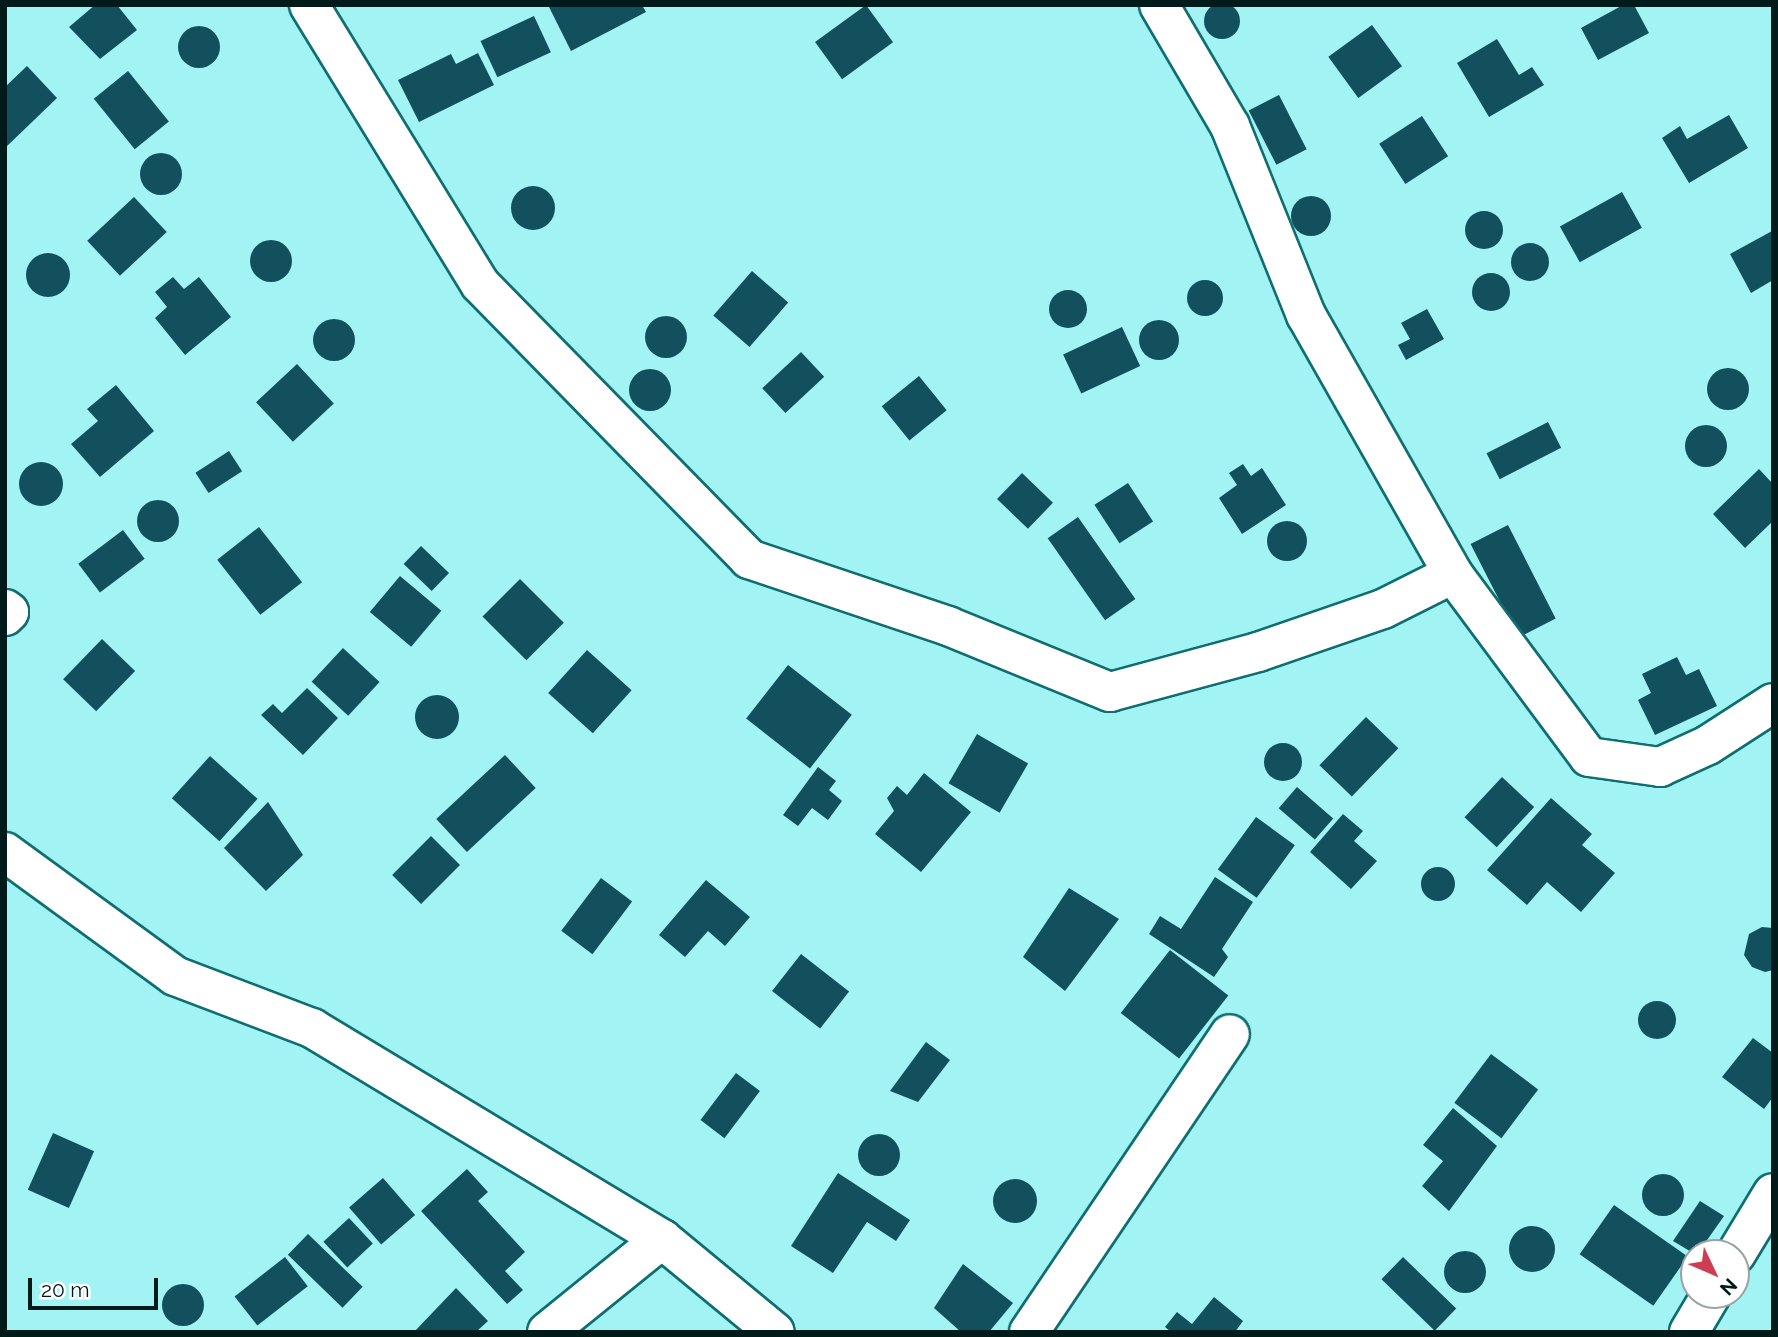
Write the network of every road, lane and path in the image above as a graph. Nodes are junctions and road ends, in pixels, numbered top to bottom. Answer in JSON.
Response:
{"nodes":[{"id":1,"x":309,"y":5,"type":"edge"},
{"id":2,"x":1159,"y":5,"type":"edge"},
{"id":3,"x":1453,"y":574,"type":"junction"},
{"id":4,"x":5,"y":609,"type":"edge"},
{"id":5,"x":5,"y":617,"type":"edge"},
{"id":6,"x":1773,"y":703,"type":"edge"},
{"id":7,"x":5,"y":852,"type":"edge"},
{"id":8,"x":1230,"y":1034,"type":"dead end"},
{"id":9,"x":1773,"y":1193,"type":"edge"},
{"id":10,"x":662,"y":1239,"type":"junction"},
{"id":11,"x":1745,"y":1239,"type":"edge"},
{"id":12,"x":1703,"y":1309,"type":"edge"},
{"id":13,"x":547,"y":1332,"type":"edge"},
{"id":14,"x":775,"y":1332,"type":"edge"},
{"id":15,"x":1029,"y":1332,"type":"edge"},
{"id":16,"x":1689,"y":1332,"type":"edge"}],
"edges":[{"from":1,"to":3,"type":"street"},
{"from":2,"to":3,"type":"street"},
{"from":3,"to":6,"type":"street"},
{"from":4,"to":5,"type":"street"},
{"from":7,"to":10,"type":"street"},
{"from":8,"to":15,"type":"street"},
{"from":9,"to":11,"type":"street"},
{"from":10,"to":13,"type":"street"},
{"from":10,"to":14,"type":"street"},
{"from":12,"to":16,"type":"street"}]}
